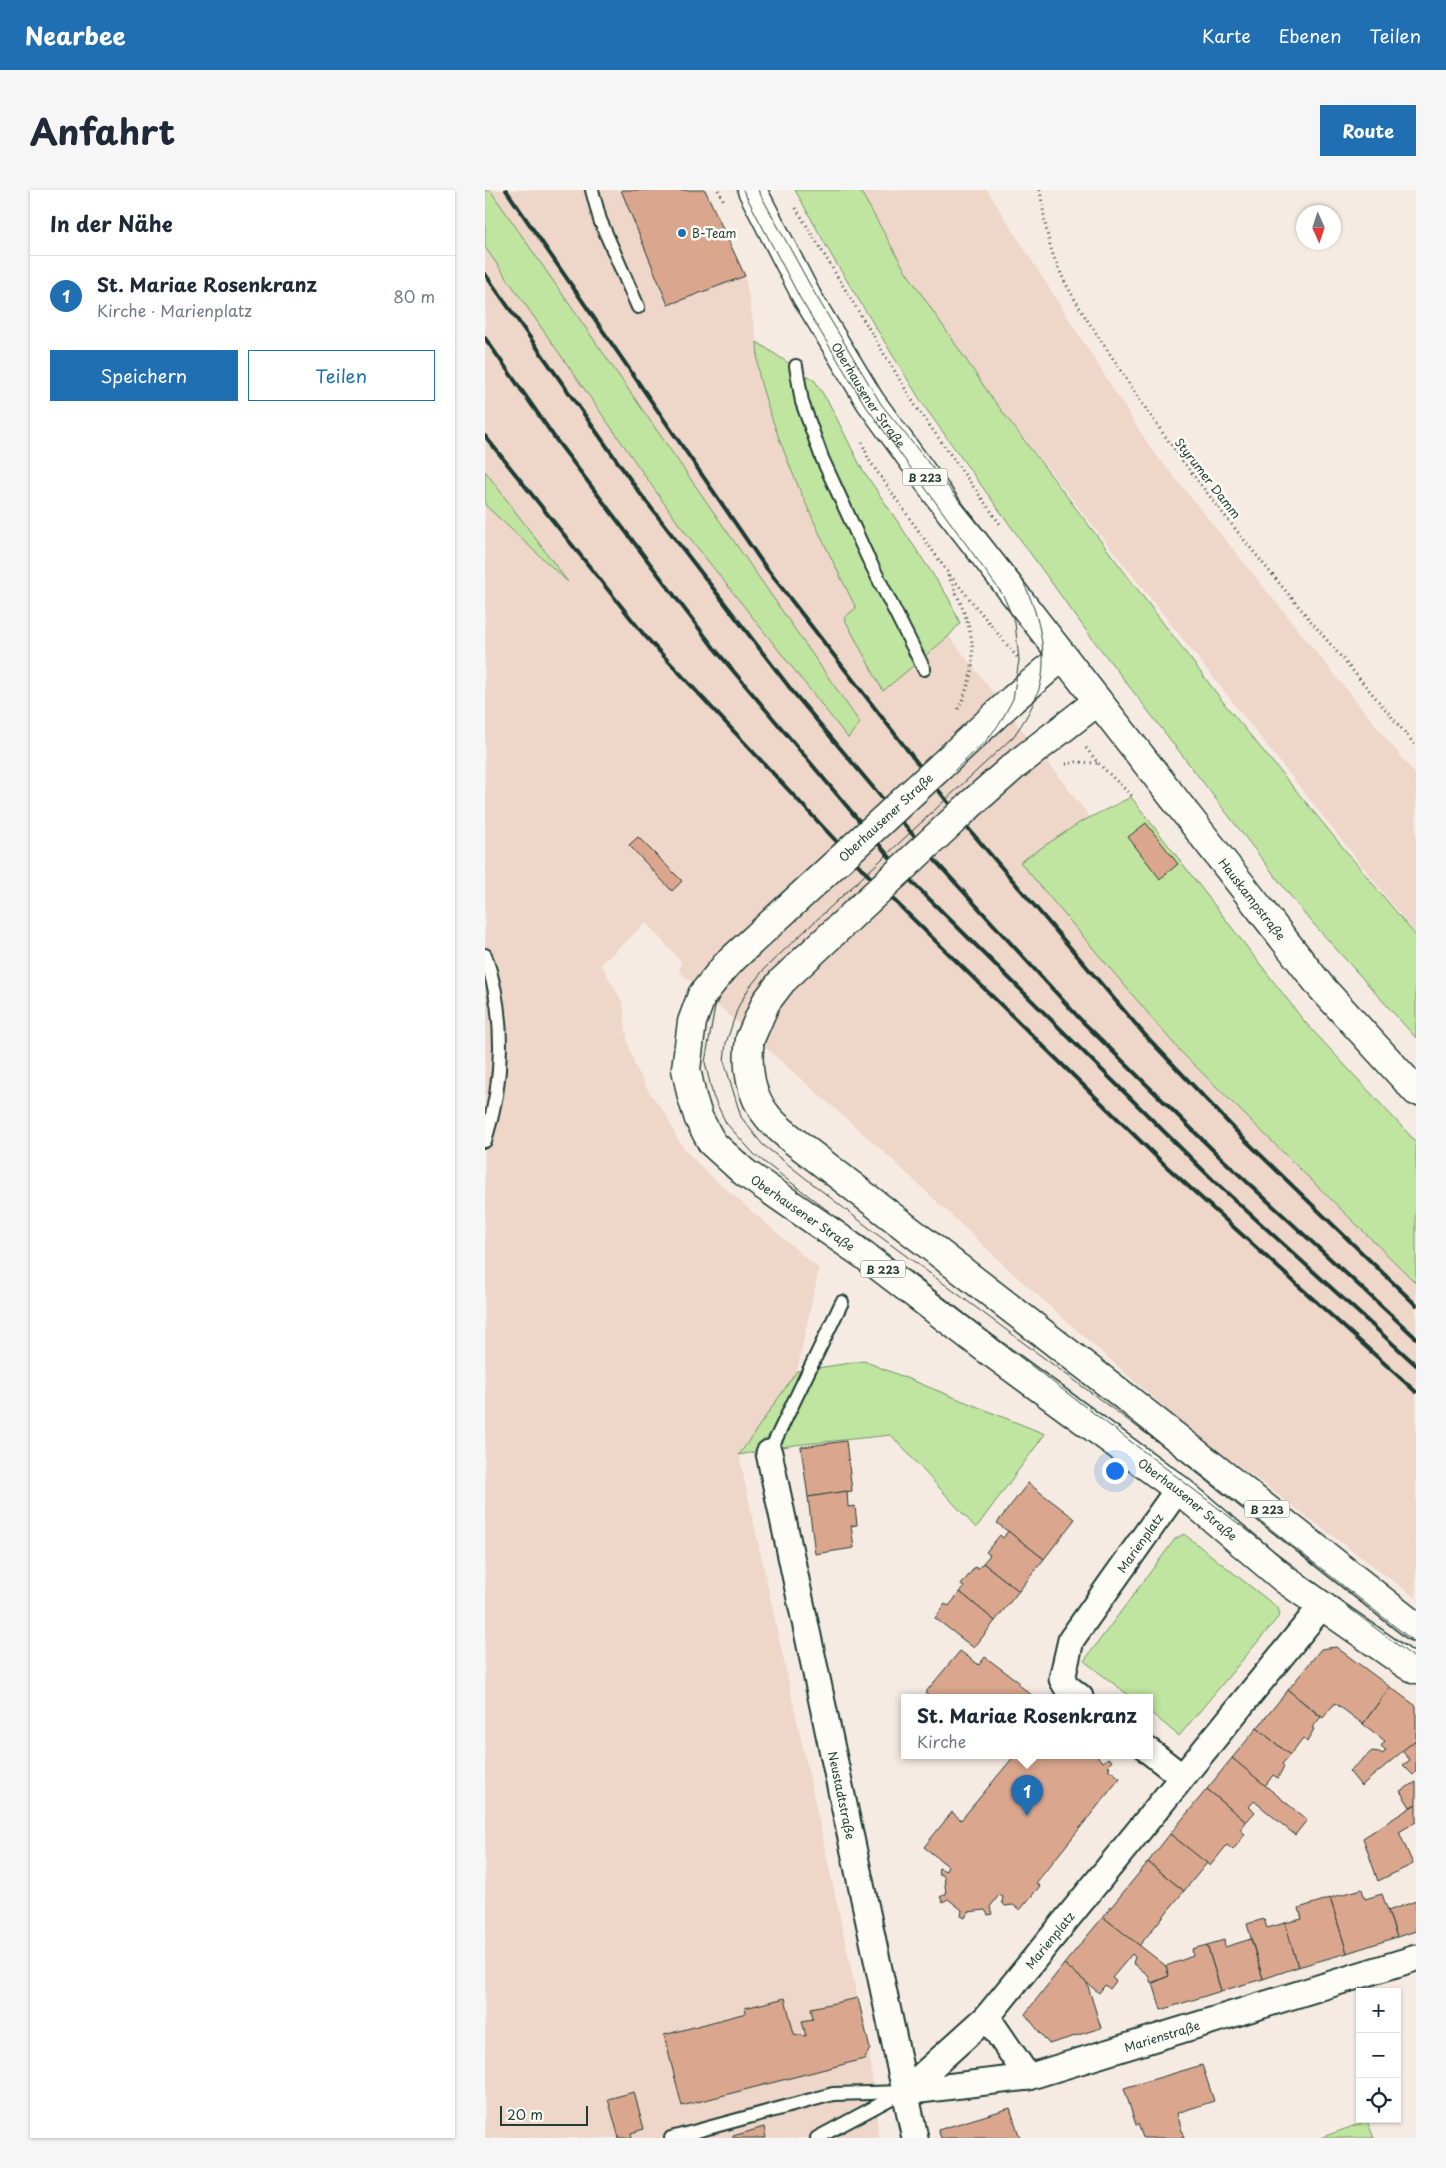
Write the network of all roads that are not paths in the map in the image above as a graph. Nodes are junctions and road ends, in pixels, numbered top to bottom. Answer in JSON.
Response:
{"nodes":[{"id":1,"x":592,"y":190,"type":"edge"},
{"id":2,"x":752,"y":190,"type":"edge"},
{"id":3,"x":638,"y":306,"type":"dead end"},
{"id":4,"x":796,"y":366,"type":"dead end"},
{"id":5,"x":1063,"y":656,"type":"junction"},
{"id":6,"x":924,"y":668,"type":"dead end"},
{"id":7,"x":1099,"y":701,"type":"junction"},
{"id":8,"x":485,"y":954,"type":"edge"},
{"id":9,"x":1416,"y":1091,"type":"edge"},
{"id":10,"x":485,"y":1140,"type":"edge"},
{"id":11,"x":842,"y":1302,"type":"dead end"},
{"id":12,"x":769,"y":1453,"type":"joint"},
{"id":13,"x":1177,"y":1489,"type":"junction"},
{"id":14,"x":1321,"y":1607,"type":"junction"},
{"id":15,"x":1416,"y":1627,"type":"edge"},
{"id":16,"x":1416,"y":1669,"type":"edge"},
{"id":17,"x":1076,"y":1694,"type":"edge"},
{"id":18,"x":1153,"y":1755,"type":"edge"},
{"id":19,"x":1181,"y":1776,"type":"junction"},
{"id":20,"x":1416,"y":1958,"type":"edge"},
{"id":21,"x":987,"y":2017,"type":"junction"},
{"id":22,"x":1028,"y":2077,"type":"junction"},
{"id":23,"x":904,"y":2092,"type":"junction"},
{"id":24,"x":671,"y":2138,"type":"edge"},
{"id":25,"x":817,"y":2138,"type":"edge"},
{"id":26,"x":915,"y":2138,"type":"edge"}],
"edges":[{"from":1,"to":3,"type":"lane"},
{"from":2,"to":5,"type":"main road","name":"Oberhausener Straße","number":"B 223"},
{"from":4,"to":6,"type":"lane"},
{"from":5,"to":7,"type":"main road","name":"Oberhausener Straße","number":"B 223"},
{"from":5,"to":13,"type":"main road","name":"Oberhausener Straße","number":"B 223","bridge":true},
{"from":7,"to":9,"type":"main road","name":"Hauskampstraße"},
{"from":7,"to":15,"type":"main road","number":"B 223","bridge":true},
{"from":8,"to":10,"type":"lane"},
{"from":11,"to":12,"type":"lane"},
{"from":12,"to":23,"type":"street","name":"Neustadtstraße"},
{"from":13,"to":14,"type":"main road","name":"Oberhausener Straße","number":"B 223"},
{"from":13,"to":17,"type":"street","name":"Marienplatz"},
{"from":14,"to":16,"type":"main road","name":"Oberhausener Straße","number":"B 223"},
{"from":14,"to":19,"type":"street","name":"Marienplatz"},
{"from":18,"to":19,"type":"street"},
{"from":19,"to":21,"type":"street","name":"Marienplatz"},
{"from":20,"to":22,"type":"street","name":"Marienstraße"},
{"from":21,"to":22,"type":"street"},
{"from":21,"to":23,"type":"street","name":"Marienplatz"},
{"from":22,"to":23,"type":"street","name":"Marienstraße"},
{"from":23,"to":24,"type":"lane"},
{"from":23,"to":25,"type":"lane"},
{"from":23,"to":26,"type":"street","name":"Neustadtstraße"}]}
